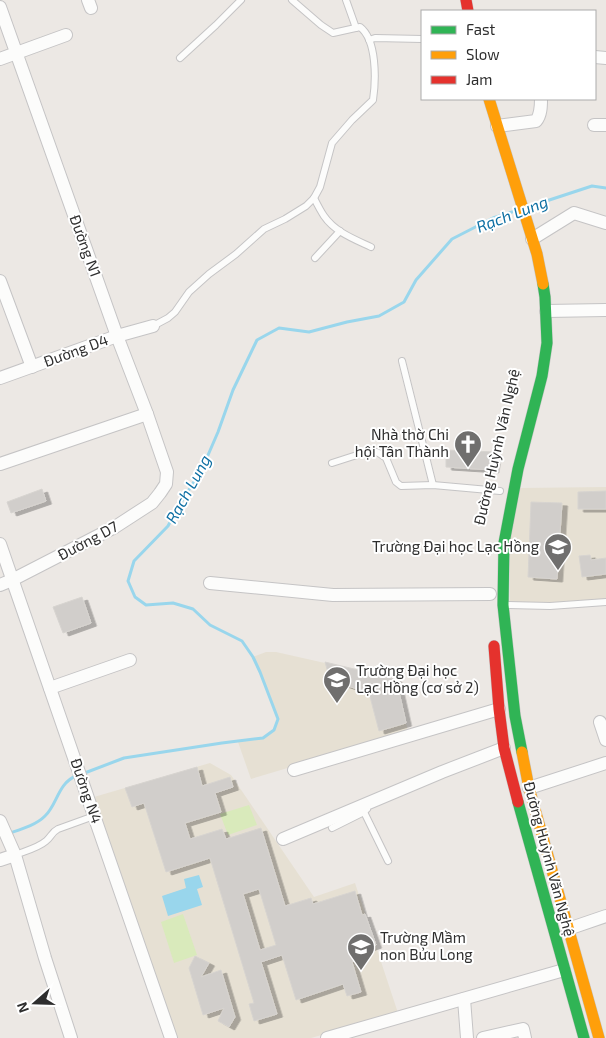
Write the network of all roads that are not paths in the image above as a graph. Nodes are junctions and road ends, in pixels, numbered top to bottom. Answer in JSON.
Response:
{"nodes":[{"id":1,"x":241,"y":0,"type":"edge"},
{"id":2,"x":292,"y":0,"type":"edge"},
{"id":3,"x":346,"y":0,"type":"edge"},
{"id":4,"x":0,"y":7,"type":"edge"},
{"id":5,"x":356,"y":28,"type":"junction"},
{"id":6,"x":66,"y":35,"type":"dead end"},
{"id":7,"x":421,"y":39,"type":"edge"},
{"id":8,"x":369,"y":40,"type":"junction"},
{"id":9,"x":16,"y":53,"type":"junction"},
{"id":10,"x":180,"y":58,"type":"dead end"},
{"id":11,"x":0,"y":59,"type":"edge"},
{"id":12,"x":489,"y":100,"type":"edge"},
{"id":13,"x":541,"y":100,"type":"edge"},
{"id":14,"x":497,"y":126,"type":"junction"},
{"id":15,"x":314,"y":198,"type":"junction"},
{"id":16,"x":606,"y":223,"type":"edge"},
{"id":17,"x":340,"y":231,"type":"junction"},
{"id":18,"x":532,"y":238,"type":"junction"},
{"id":19,"x":371,"y":247,"type":"dead end"},
{"id":20,"x":315,"y":258,"type":"dead end"},
{"id":21,"x":0,"y":281,"type":"edge"},
{"id":22,"x":606,"y":310,"type":"edge"},
{"id":23,"x":546,"y":311,"type":"junction"},
{"id":24,"x":153,"y":326,"type":"joint"},
{"id":25,"x":117,"y":336,"type":"junction"},
{"id":26,"x":402,"y":361,"type":"dead end"},
{"id":27,"x":32,"y":367,"type":"junction"},
{"id":28,"x":0,"y":378,"type":"edge"},
{"id":29,"x":147,"y":414,"type":"junction"},
{"id":30,"x":332,"y":463,"type":"dead end"},
{"id":31,"x":0,"y":464,"type":"edge"},
{"id":32,"x":166,"y":484,"type":"joint"},
{"id":33,"x":432,"y":485,"type":"junction"},
{"id":34,"x":500,"y":491,"type":"dead end"},
{"id":35,"x":492,"y":541,"type":"dead end"},
{"id":36,"x":504,"y":543,"type":"junction"},
{"id":37,"x":0,"y":544,"type":"edge"},
{"id":38,"x":12,"y":580,"type":"junction"},
{"id":39,"x":210,"y":583,"type":"dead end"},
{"id":40,"x":0,"y":584,"type":"edge"},
{"id":41,"x":491,"y":595,"type":"dead end"},
{"id":42,"x":606,"y":602,"type":"edge"},
{"id":43,"x":503,"y":605,"type":"junction"},
{"id":44,"x":493,"y":633,"type":"dead end"},
{"id":45,"x":130,"y":660,"type":"dead end"},
{"id":46,"x":50,"y":688,"type":"junction"},
{"id":47,"x":499,"y":709,"type":"junction"},
{"id":48,"x":600,"y":722,"type":"dead end"},
{"id":49,"x":606,"y":740,"type":"edge"},
{"id":50,"x":504,"y":748,"type":"junction"},
{"id":51,"x":606,"y":763,"type":"edge"},
{"id":52,"x":294,"y":770,"type":"dead end"},
{"id":53,"x":529,"y":788,"type":"junction"},
{"id":54,"x":377,"y":799,"type":"junction"},
{"id":55,"x":364,"y":812,"type":"junction"},
{"id":56,"x":94,"y":816,"type":"junction"},
{"id":57,"x":332,"y":828,"type":"dead end"},
{"id":58,"x":4,"y":829,"type":"edge"},
{"id":59,"x":283,"y":839,"type":"dead end"},
{"id":60,"x":15,"y":855,"type":"junction"},
{"id":61,"x":0,"y":860,"type":"edge"},
{"id":62,"x":388,"y":861,"type":"dead end"},
{"id":63,"x":606,"y":916,"type":"edge"},
{"id":64,"x":568,"y":929,"type":"junction"},
{"id":65,"x":579,"y":966,"type":"junction"},
{"id":66,"x":564,"y":970,"type":"junction"},
{"id":67,"x":464,"y":999,"type":"junction"},
{"id":68,"x":71,"y":1038,"type":"edge"},
{"id":69,"x":171,"y":1038,"type":"edge"},
{"id":70,"x":327,"y":1038,"type":"edge"},
{"id":71,"x":468,"y":1038,"type":"edge"},
{"id":72,"x":483,"y":1038,"type":"edge"},
{"id":73,"x":525,"y":1038,"type":"edge"},
{"id":74,"x":584,"y":1038,"type":"edge"},
{"id":75,"x":599,"y":1038,"type":"edge"}],
"edges":[{"from":1,"to":10,"type":"lane"},
{"from":2,"to":5,"type":"lane"},
{"from":3,"to":5,"type":"lane"},
{"from":4,"to":9,"type":"street","name":"Đường N1"},
{"from":5,"to":8,"type":"lane"},
{"from":6,"to":9,"type":"street"},
{"from":7,"to":8,"type":"lane"},
{"from":8,"to":15,"type":"lane"},
{"from":9,"to":11,"type":"street"},
{"from":9,"to":25,"type":"street","name":"Đường N1"},
{"from":12,"to":14,"type":"main road"},
{"from":13,"to":14,"type":"street"},
{"from":14,"to":18,"type":"main road","name":"Đường Huỳnh Văn Nghệ"},
{"from":15,"to":17,"type":"lane"},
{"from":15,"to":24,"type":"lane"},
{"from":16,"to":18,"type":"street"},
{"from":17,"to":19,"type":"lane"},
{"from":17,"to":20,"type":"lane"},
{"from":18,"to":23,"type":"main road","name":"Đường Huỳnh Văn Nghệ"},
{"from":21,"to":27,"type":"street"},
{"from":22,"to":23,"type":"street"},
{"from":23,"to":36,"type":"main road","name":"Đường Huỳnh Văn Nghệ"},
{"from":24,"to":25,"type":"street","name":"Đường D4"},
{"from":25,"to":27,"type":"street","name":"Đường D4"},
{"from":25,"to":29,"type":"street","name":"Đường N1"},
{"from":26,"to":33,"type":"lane"},
{"from":27,"to":28,"type":"street","name":"Đường D4"},
{"from":29,"to":31,"type":"street"},
{"from":29,"to":32,"type":"street","name":"Đường N1"},
{"from":30,"to":33,"type":"lane"},
{"from":32,"to":38,"type":"street","name":"Đường D7"},
{"from":33,"to":34,"type":"lane"},
{"from":35,"to":36,"type":"main road"},
{"from":36,"to":43,"type":"main road","name":"Đường Huỳnh Văn Nghệ"},
{"from":37,"to":38,"type":"street","name":"Đường N4"},
{"from":38,"to":40,"type":"street","name":"Đường D7"},
{"from":38,"to":46,"type":"street","name":"Đường N4"},
{"from":39,"to":41,"type":"street"},
{"from":42,"to":43,"type":"lane"},
{"from":43,"to":53,"type":"main road","name":"Đường Huỳnh Văn Nghệ"},
{"from":44,"to":47,"type":"main road","name":"Đường Huỳnh Văn Nghệ"},
{"from":45,"to":46,"type":"street"},
{"from":46,"to":56,"type":"street","name":"Đường N4"},
{"from":47,"to":50,"type":"main road","name":"Đường Huỳnh Văn Nghệ"},
{"from":47,"to":52,"type":"street"},
{"from":48,"to":49,"type":"street"},
{"from":50,"to":54,"type":"street"},
{"from":50,"to":66,"type":"main road","name":"Đường Huỳnh Văn Nghệ"},
{"from":51,"to":53,"type":"street"},
{"from":53,"to":64,"type":"main road","name":"Đường Huỳnh Văn Nghệ"},
{"from":54,"to":55,"type":"lane"},
{"from":54,"to":59,"type":"street"},
{"from":55,"to":57,"type":"lane"},
{"from":55,"to":62,"type":"lane"},
{"from":56,"to":60,"type":"lane"},
{"from":56,"to":69,"type":"street","name":"Đường N4"},
{"from":58,"to":60,"type":"street"},
{"from":60,"to":61,"type":"street"},
{"from":60,"to":68,"type":"street"},
{"from":63,"to":64,"type":"street"},
{"from":64,"to":65,"type":"main road","name":"Đường Huỳnh Văn Nghệ"},
{"from":65,"to":66,"type":"main road"},
{"from":65,"to":75,"type":"main road","name":"Đường Huỳnh Văn Nghệ"},
{"from":66,"to":67,"type":"street"},
{"from":66,"to":74,"type":"main road","name":"Đường Huỳnh Văn Nghệ"},
{"from":67,"to":70,"type":"street"},
{"from":67,"to":71,"type":"street"},
{"from":72,"to":73,"type":"street"}]}
